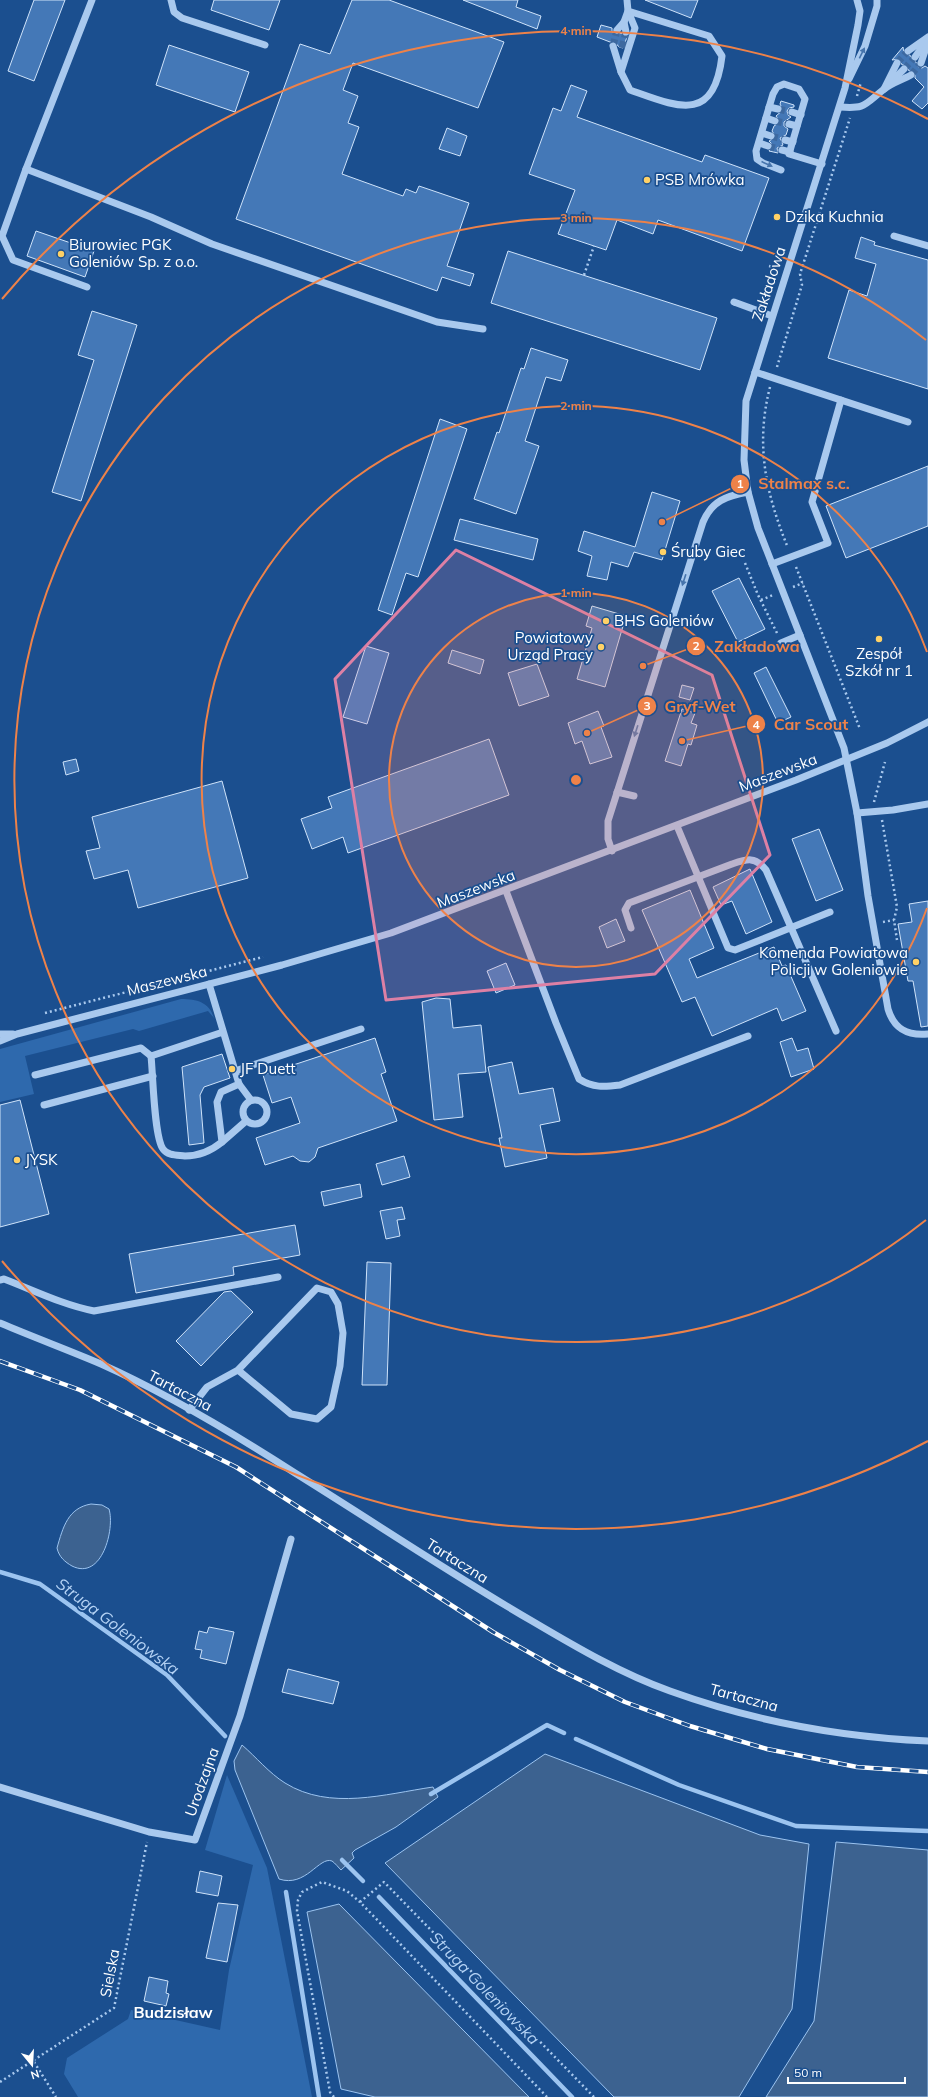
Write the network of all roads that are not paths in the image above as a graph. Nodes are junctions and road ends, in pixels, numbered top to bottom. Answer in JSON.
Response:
{"nodes":[{"id":1,"x":92,"y":0,"type":"edge"},
{"id":2,"x":171,"y":0,"type":"edge"},
{"id":3,"x":627,"y":0,"type":"edge"},
{"id":4,"x":857,"y":0,"type":"edge"},
{"id":5,"x":877,"y":0,"type":"edge"},
{"id":6,"x":628,"y":11,"type":"junction"},
{"id":7,"x":624,"y":22,"type":"junction"},
{"id":8,"x":617,"y":30,"type":"tunnel mouth"},
{"id":9,"x":626,"y":32,"type":"tunnel mouth"},
{"id":10,"x":928,"y":38,"type":"edge"},
{"id":11,"x":928,"y":42,"type":"edge"},
{"id":12,"x":265,"y":45,"type":"dead end"},
{"id":13,"x":613,"y":46,"type":"tunnel mouth"},
{"id":14,"x":622,"y":48,"type":"tunnel mouth"},
{"id":15,"x":908,"y":51,"type":"tunnel mouth"},
{"id":16,"x":614,"y":54,"type":"junction"},
{"id":17,"x":915,"y":57,"type":"tunnel mouth"},
{"id":18,"x":897,"y":63,"type":"tunnel mouth"},
{"id":19,"x":921,"y":63,"type":"tunnel mouth"},
{"id":20,"x":904,"y":69,"type":"tunnel mouth"},
{"id":21,"x":621,"y":72,"type":"junction"},
{"id":22,"x":911,"y":75,"type":"tunnel mouth"},
{"id":23,"x":845,"y":88,"type":"junction"},
{"id":24,"x":884,"y":89,"type":"junction"},
{"id":25,"x":769,"y":106,"type":"junction"},
{"id":26,"x":840,"y":107,"type":"junction"},
{"id":27,"x":778,"y":109,"type":"tunnel mouth"},
{"id":28,"x":792,"y":112,"type":"tunnel mouth"},
{"id":29,"x":801,"y":115,"type":"junction"},
{"id":30,"x":766,"y":118,"type":"junction"},
{"id":31,"x":775,"y":121,"type":"tunnel mouth"},
{"id":32,"x":789,"y":124,"type":"tunnel mouth"},
{"id":33,"x":798,"y":126,"type":"junction"},
{"id":34,"x":762,"y":133,"type":"junction"},
{"id":35,"x":771,"y":136,"type":"tunnel mouth"},
{"id":36,"x":785,"y":140,"type":"tunnel mouth"},
{"id":37,"x":793,"y":142,"type":"junction"},
{"id":38,"x":759,"y":143,"type":"junction"},
{"id":39,"x":768,"y":146,"type":"tunnel mouth"},
{"id":40,"x":782,"y":150,"type":"tunnel mouth"},
{"id":41,"x":789,"y":153,"type":"junction"},
{"id":42,"x":822,"y":164,"type":"junction"},
{"id":43,"x":26,"y":169,"type":"junction"},
{"id":44,"x":781,"y":170,"type":"dead end"},
{"id":45,"x":894,"y":236,"type":"dead end"},
{"id":46,"x":928,"y":246,"type":"edge"},
{"id":47,"x":87,"y":287,"type":"dead end"},
{"id":48,"x":734,"y":302,"type":"dead end"},
{"id":49,"x":772,"y":316,"type":"junction"},
{"id":50,"x":483,"y":329,"type":"dead end"},
{"id":51,"x":755,"y":372,"type":"junction"},
{"id":52,"x":841,"y":400,"type":"junction"},
{"id":53,"x":908,"y":422,"type":"dead end"},
{"id":54,"x":748,"y":492,"type":"junction"},
{"id":55,"x":772,"y":564,"type":"junction"},
{"id":56,"x":800,"y":635,"type":"junction"},
{"id":57,"x":782,"y":642,"type":"road end"},
{"id":58,"x":928,"y":722,"type":"edge"},
{"id":59,"x":846,"y":760,"type":"junction"},
{"id":60,"x":617,"y":792,"type":"junction"},
{"id":61,"x":634,"y":796,"type":"dead end"},
{"id":62,"x":928,"y":804,"type":"edge"},
{"id":63,"x":856,"y":813,"type":"junction"},
{"id":64,"x":677,"y":826,"type":"junction"},
{"id":65,"x":612,"y":851,"type":"junction"},
{"id":66,"x":698,"y":876,"type":"junction"},
{"id":67,"x":506,"y":891,"type":"junction"},
{"id":68,"x":830,"y":912,"type":"dead end"},
{"id":69,"x":791,"y":927,"type":"junction"},
{"id":70,"x":631,"y":928,"type":"dead end"},
{"id":71,"x":209,"y":984,"type":"junction"},
{"id":72,"x":361,"y":1029,"type":"dead end"},
{"id":73,"x":836,"y":1031,"type":"dead end"},
{"id":74,"x":223,"y":1032,"type":"junction"},
{"id":75,"x":0,"y":1034,"type":"edge"},
{"id":76,"x":17,"y":1034,"type":"junction"},
{"id":77,"x":927,"y":1034,"type":"edge"},
{"id":78,"x":748,"y":1036,"type":"dead end"},
{"id":79,"x":0,"y":1041,"type":"edge"},
{"id":80,"x":152,"y":1056,"type":"junction"},
{"id":81,"x":235,"y":1071,"type":"junction"},
{"id":82,"x":36,"y":1075,"type":"dead end"},
{"id":83,"x":153,"y":1076,"type":"junction"},
{"id":84,"x":239,"y":1084,"type":"junction"},
{"id":85,"x":251,"y":1100,"type":"junction"},
{"id":86,"x":44,"y":1105,"type":"dead end"},
{"id":87,"x":246,"y":1122,"type":"junction"},
{"id":88,"x":222,"y":1142,"type":"junction"},
{"id":89,"x":278,"y":1277,"type":"dead end"},
{"id":90,"x":0,"y":1280,"type":"edge"},
{"id":91,"x":0,"y":1323,"type":"edge"},
{"id":92,"x":238,"y":1370,"type":"junction"},
{"id":93,"x":189,"y":1410,"type":"junction"},
{"id":94,"x":291,"y":1539,"type":"dead end"},
{"id":95,"x":928,"y":1741,"type":"edge"},
{"id":96,"x":0,"y":1787,"type":"edge"}],
"edges":[{"from":1,"to":43,"type":"street"},
{"from":2,"to":12,"type":"street"},
{"from":3,"to":6,"type":"street"},
{"from":4,"to":23,"type":"street","name":"Zakładowa"},
{"from":23,"to":5,"type":"street","name":"Zakładowa","one_way":true},
{"from":6,"to":7,"type":"street"},
{"from":6,"to":21,"type":"street"},
{"from":6,"to":21,"type":"street"},
{"from":7,"to":8,"type":"street"},
{"from":7,"to":9,"type":"street"},
{"from":10,"to":15,"type":"street"},
{"from":10,"to":17,"type":"street"},
{"from":11,"to":19,"type":"street"},
{"from":13,"to":16,"type":"street"},
{"from":14,"to":16,"type":"street"},
{"from":16,"to":21,"type":"street"},
{"from":18,"to":24,"type":"street"},
{"from":20,"to":24,"type":"street"},
{"from":22,"to":24,"type":"street"},
{"from":23,"to":26,"type":"street","name":"Zakładowa"},
{"from":24,"to":26,"type":"street"},
{"from":25,"to":27,"type":"street"},
{"from":25,"to":29,"type":"street"},
{"from":25,"to":30,"type":"street"},
{"from":26,"to":42,"type":"street","name":"Zakładowa"},
{"from":28,"to":29,"type":"street"},
{"from":29,"to":33,"type":"street"},
{"from":30,"to":31,"type":"street"},
{"from":30,"to":34,"type":"street"},
{"from":32,"to":33,"type":"street"},
{"from":33,"to":37,"type":"street"},
{"from":34,"to":35,"type":"street"},
{"from":34,"to":38,"type":"street"},
{"from":36,"to":37,"type":"street"},
{"from":37,"to":41,"type":"street"},
{"from":38,"to":39,"type":"street"},
{"from":38,"to":44,"type":"street","one_way":true},
{"from":40,"to":41,"type":"street"},
{"from":41,"to":42,"type":"street"},
{"from":42,"to":49,"type":"street","name":"Zakładowa"},
{"from":43,"to":47,"type":"street"},
{"from":43,"to":50,"type":"street"},
{"from":45,"to":46,"type":"street"},
{"from":48,"to":49,"type":"street"},
{"from":49,"to":51,"type":"street","name":"Zakładowa"},
{"from":51,"to":52,"type":"street"},
{"from":51,"to":54,"type":"street","name":"Zakładowa"},
{"from":52,"to":53,"type":"street"},
{"from":52,"to":55,"type":"street"},
{"from":54,"to":55,"type":"street","name":"Zakładowa"},
{"from":54,"to":60,"type":"street","one_way":true},
{"from":55,"to":56,"type":"street","name":"Zakładowa"},
{"from":56,"to":57,"type":"street"},
{"from":56,"to":59,"type":"street","name":"Zakładowa"},
{"from":58,"to":59,"type":"street","name":"Maszewska"},
{"from":59,"to":63,"type":"street","name":"Zakładowa"},
{"from":59,"to":64,"type":"street","name":"Maszewska"},
{"from":60,"to":61,"type":"street"},
{"from":60,"to":65,"type":"street"},
{"from":62,"to":63,"type":"street"},
{"from":63,"to":77,"type":"street","name":"Zakładowa"},
{"from":64,"to":65,"type":"street","name":"Maszewska"},
{"from":64,"to":66,"type":"street"},
{"from":65,"to":67,"type":"street","name":"Maszewska"},
{"from":66,"to":69,"type":"street"},
{"from":66,"to":69,"type":"street"},
{"from":66,"to":70,"type":"street"},
{"from":67,"to":71,"type":"street","name":"Maszewska"},
{"from":67,"to":78,"type":"street"},
{"from":68,"to":69,"type":"street"},
{"from":69,"to":73,"type":"street"},
{"from":71,"to":74,"type":"street"},
{"from":71,"to":76,"type":"street","name":"Maszewska"},
{"from":72,"to":81,"type":"street"},
{"from":74,"to":80,"type":"street"},
{"from":74,"to":81,"type":"street"},
{"from":75,"to":76,"type":"street","name":"Maszewska"},
{"from":76,"to":79,"type":"street","name":"Maszewska"},
{"from":80,"to":82,"type":"street"},
{"from":80,"to":83,"type":"street"},
{"from":81,"to":84,"type":"street"},
{"from":83,"to":86,"type":"street"},
{"from":83,"to":88,"type":"street"},
{"from":84,"to":85,"type":"street"},
{"from":84,"to":88,"type":"street"},
{"from":85,"to":87,"type":"street"},
{"from":85,"to":87,"type":"street"},
{"from":87,"to":88,"type":"street"},
{"from":89,"to":90,"type":"street"},
{"from":91,"to":93,"type":"street","name":"Tartaczna"},
{"from":92,"to":92,"type":"street"},
{"from":92,"to":93,"type":"street"},
{"from":93,"to":95,"type":"street","name":"Tartaczna"},
{"from":94,"to":96,"type":"street","name":"Urodzajna"}]}
